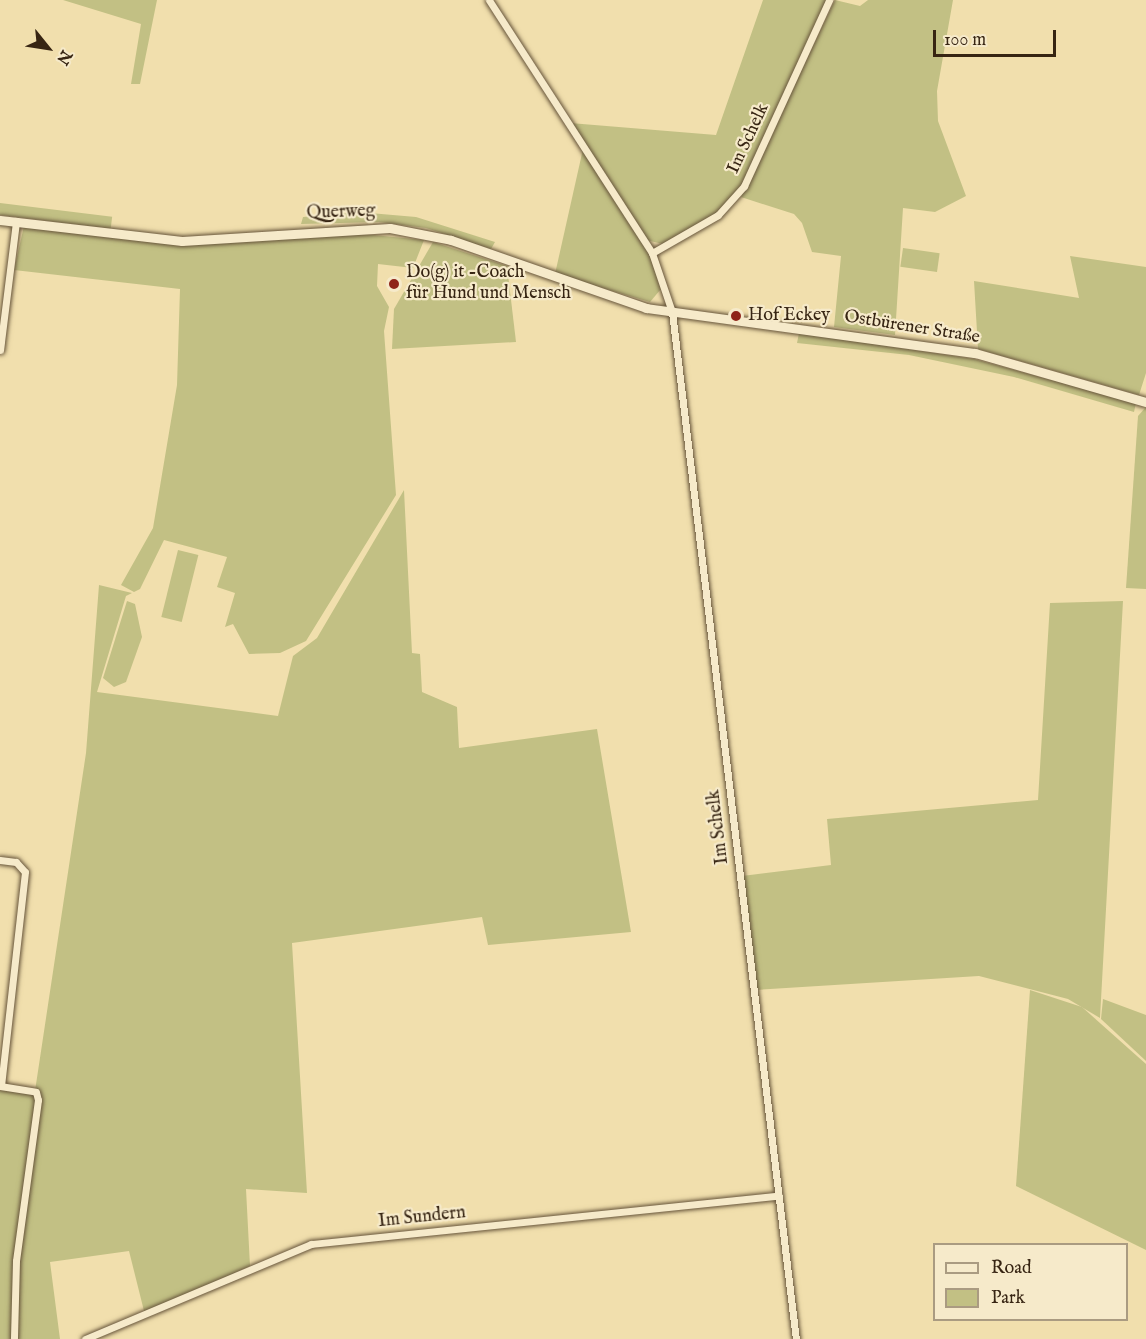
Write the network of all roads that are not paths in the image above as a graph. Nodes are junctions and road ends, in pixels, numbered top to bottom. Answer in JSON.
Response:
{"nodes":[{"id":1,"x":489,"y":0,"type":"edge"},
{"id":2,"x":829,"y":0,"type":"edge"},
{"id":3,"x":0,"y":220,"type":"edge"},
{"id":4,"x":16,"y":220,"type":"junction"},
{"id":5,"x":652,"y":253,"type":"junction"},
{"id":6,"x":672,"y":312,"type":"junction"},
{"id":7,"x":0,"y":350,"type":"edge"},
{"id":8,"x":1146,"y":402,"type":"edge"},
{"id":9,"x":0,"y":860,"type":"edge"},
{"id":10,"x":1,"y":1086,"type":"edge"},
{"id":11,"x":779,"y":1196,"type":"junction"},
{"id":12,"x":14,"y":1339,"type":"edge"},
{"id":13,"x":85,"y":1339,"type":"edge"},
{"id":14,"x":796,"y":1339,"type":"edge"}],
"edges":[{"from":1,"to":5,"type":"street"},
{"from":2,"to":5,"type":"street","name":"Im Schelk"},
{"from":3,"to":4,"type":"street","name":"Querweg"},
{"from":4,"to":6,"type":"street","name":"Querweg"},
{"from":4,"to":7,"type":"street"},
{"from":5,"to":6,"type":"street"},
{"from":6,"to":8,"type":"street","name":"Ostbürener Straße"},
{"from":6,"to":11,"type":"street","name":"Im Schelk"},
{"from":9,"to":10,"type":"street"},
{"from":10,"to":12,"type":"street"},
{"from":11,"to":13,"type":"street","name":"Im Sundern"},
{"from":11,"to":14,"type":"street","name":"Im Schelk"}]}
